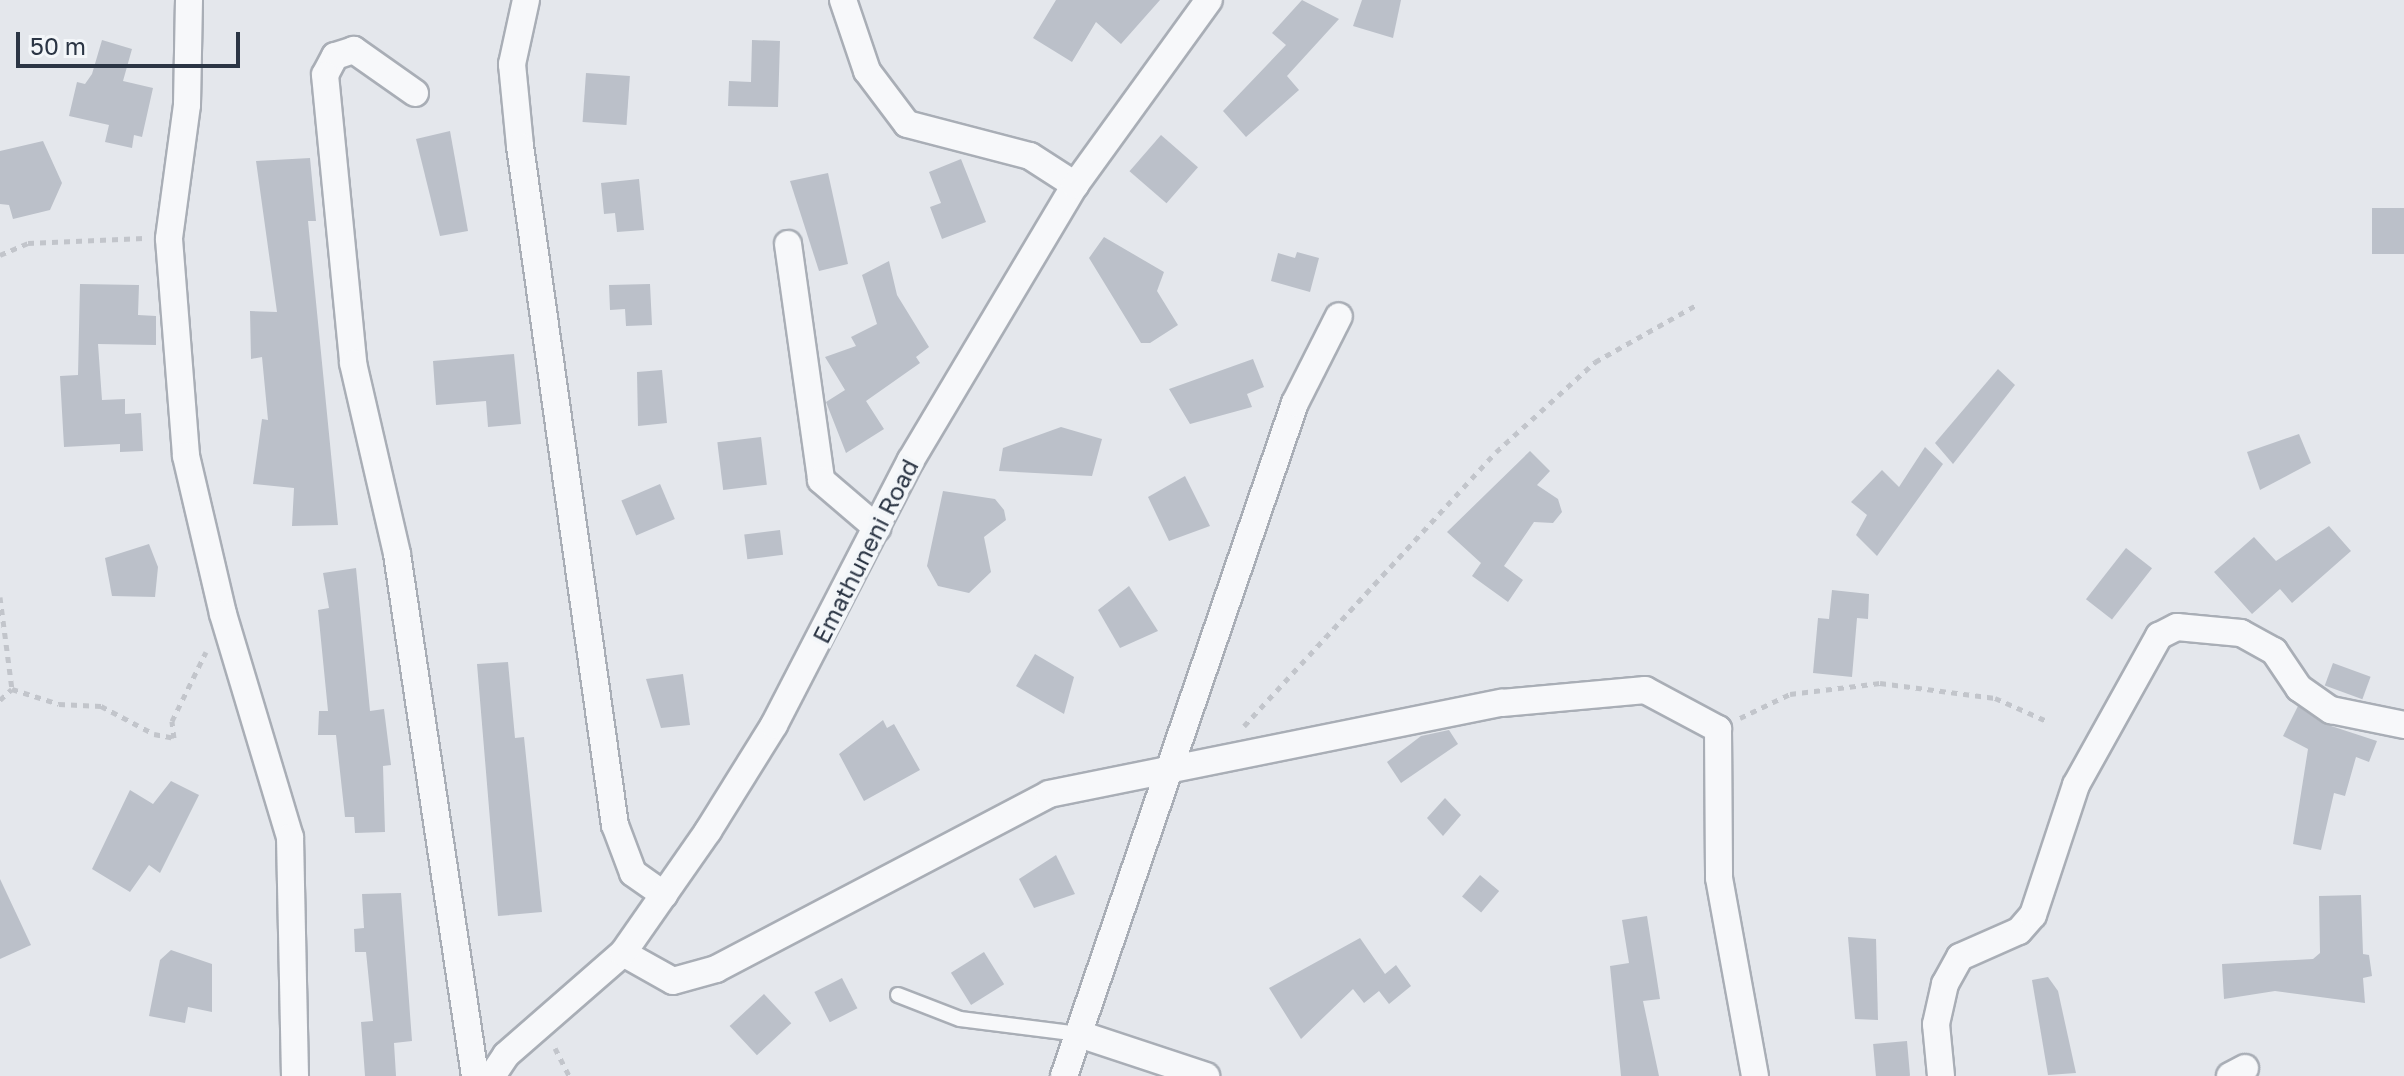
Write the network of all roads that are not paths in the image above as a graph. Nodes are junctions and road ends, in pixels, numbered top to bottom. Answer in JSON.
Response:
{"nodes":[{"id":1,"x":189,"y":0,"type":"edge"},
{"id":2,"x":526,"y":0,"type":"edge"},
{"id":3,"x":843,"y":0,"type":"edge"},
{"id":4,"x":1209,"y":0,"type":"edge"},
{"id":5,"x":415,"y":93,"type":"dead end"},
{"id":6,"x":1075,"y":185,"type":"junction"},
{"id":7,"x":788,"y":244,"type":"dead end"},
{"id":8,"x":1339,"y":316,"type":"dead end"},
{"id":9,"x":877,"y":528,"type":"junction"},
{"id":10,"x":2404,"y":725,"type":"edge"},
{"id":11,"x":1164,"y":775,"type":"junction"},
{"id":12,"x":664,"y":895,"type":"junction"},
{"id":13,"x":623,"y":953,"type":"junction"},
{"id":14,"x":898,"y":995,"type":"dead end"},
{"id":15,"x":1079,"y":1034,"type":"junction"},
{"id":16,"x":504,"y":1069,"type":"edge"},
{"id":17,"x":295,"y":1076,"type":"edge"},
{"id":18,"x":475,"y":1076,"type":"edge"},
{"id":19,"x":1064,"y":1076,"type":"edge"},
{"id":20,"x":1206,"y":1076,"type":"edge"},
{"id":21,"x":1755,"y":1076,"type":"edge"},
{"id":22,"x":1941,"y":1076,"type":"edge"}],
"edges":[{"from":1,"to":17,"type":"street"},
{"from":2,"to":12,"type":"street"},
{"from":3,"to":6,"type":"street"},
{"from":4,"to":6,"type":"street","name":"Emathuneni Road"},
{"from":5,"to":18,"type":"street"},
{"from":6,"to":9,"type":"street","name":"Emathuneni Road"},
{"from":7,"to":9,"type":"street"},
{"from":8,"to":11,"type":"street"},
{"from":9,"to":12,"type":"street","name":"Emathuneni Road"},
{"from":10,"to":22,"type":"street"},
{"from":11,"to":13,"type":"street"},
{"from":11,"to":15,"type":"street"},
{"from":11,"to":21,"type":"street"},
{"from":12,"to":13,"type":"street","name":"Emathuneni Road"},
{"from":13,"to":16,"type":"street","name":"Emathuneni Road"},
{"from":14,"to":15,"type":"lane"},
{"from":15,"to":19,"type":"street"},
{"from":15,"to":20,"type":"street"}]}
